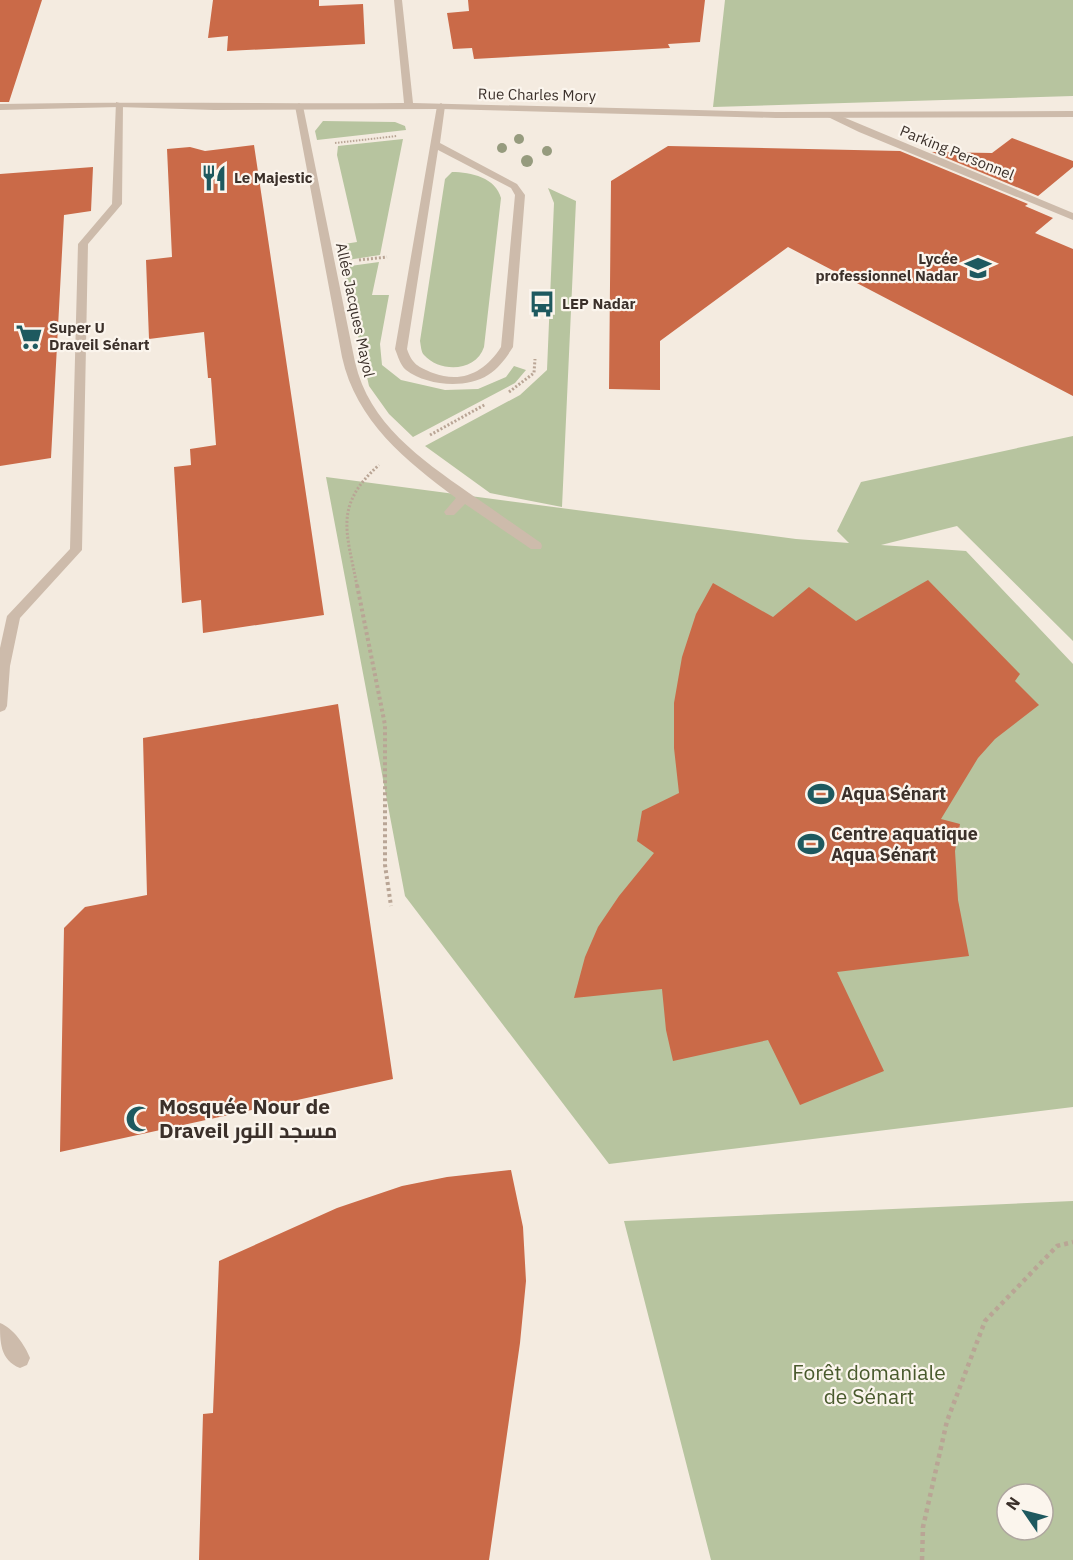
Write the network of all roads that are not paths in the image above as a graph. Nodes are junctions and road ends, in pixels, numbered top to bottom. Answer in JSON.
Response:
{"nodes":[{"id":1,"x":398,"y":0,"type":"edge"},
{"id":2,"x":119,"y":104,"type":"junction"},
{"id":3,"x":299,"y":106,"type":"junction"},
{"id":4,"x":409,"y":106,"type":"junction"},
{"id":5,"x":441,"y":106,"type":"junction"},
{"id":6,"x":0,"y":107,"type":"edge"},
{"id":7,"x":1073,"y":114,"type":"edge"},
{"id":8,"x":831,"y":115,"type":"junction"},
{"id":9,"x":435,"y":144,"type":"junction"},
{"id":10,"x":1073,"y":217,"type":"edge"},
{"id":11,"x":465,"y":496,"type":"junction"},
{"id":12,"x":450,"y":512,"type":"dead end"},
{"id":13,"x":536,"y":546,"type":"dead end"},
{"id":14,"x":0,"y":706,"type":"edge"},
{"id":15,"x":0,"y":1333,"type":"edge"},
{"id":16,"x":20,"y":1358,"type":"dead end"}],
"edges":[{"from":1,"to":4,"type":"street"},
{"from":2,"to":3,"type":"street","name":"Rue Charles Mory"},
{"from":2,"to":6,"type":"street","name":"Rue Charles Mory"},
{"from":2,"to":14,"type":"street"},
{"from":3,"to":4,"type":"street","name":"Rue Charles Mory"},
{"from":3,"to":11,"type":"street","name":"Allée Jacques Mayol"},
{"from":4,"to":5,"type":"street","name":"Rue Charles Mory"},
{"from":5,"to":8,"type":"street","name":"Rue Charles Mory"},
{"from":5,"to":9,"type":"street"},
{"from":7,"to":8,"type":"street","name":"Rue Charles Mory"},
{"from":8,"to":10,"type":"street","name":"Parking Personnel"},
{"from":9,"to":9,"type":"street"},
{"from":11,"to":12,"type":"street"},
{"from":11,"to":13,"type":"street","name":"Allée Jacques Mayol"},
{"from":15,"to":16,"type":"street"}]}
